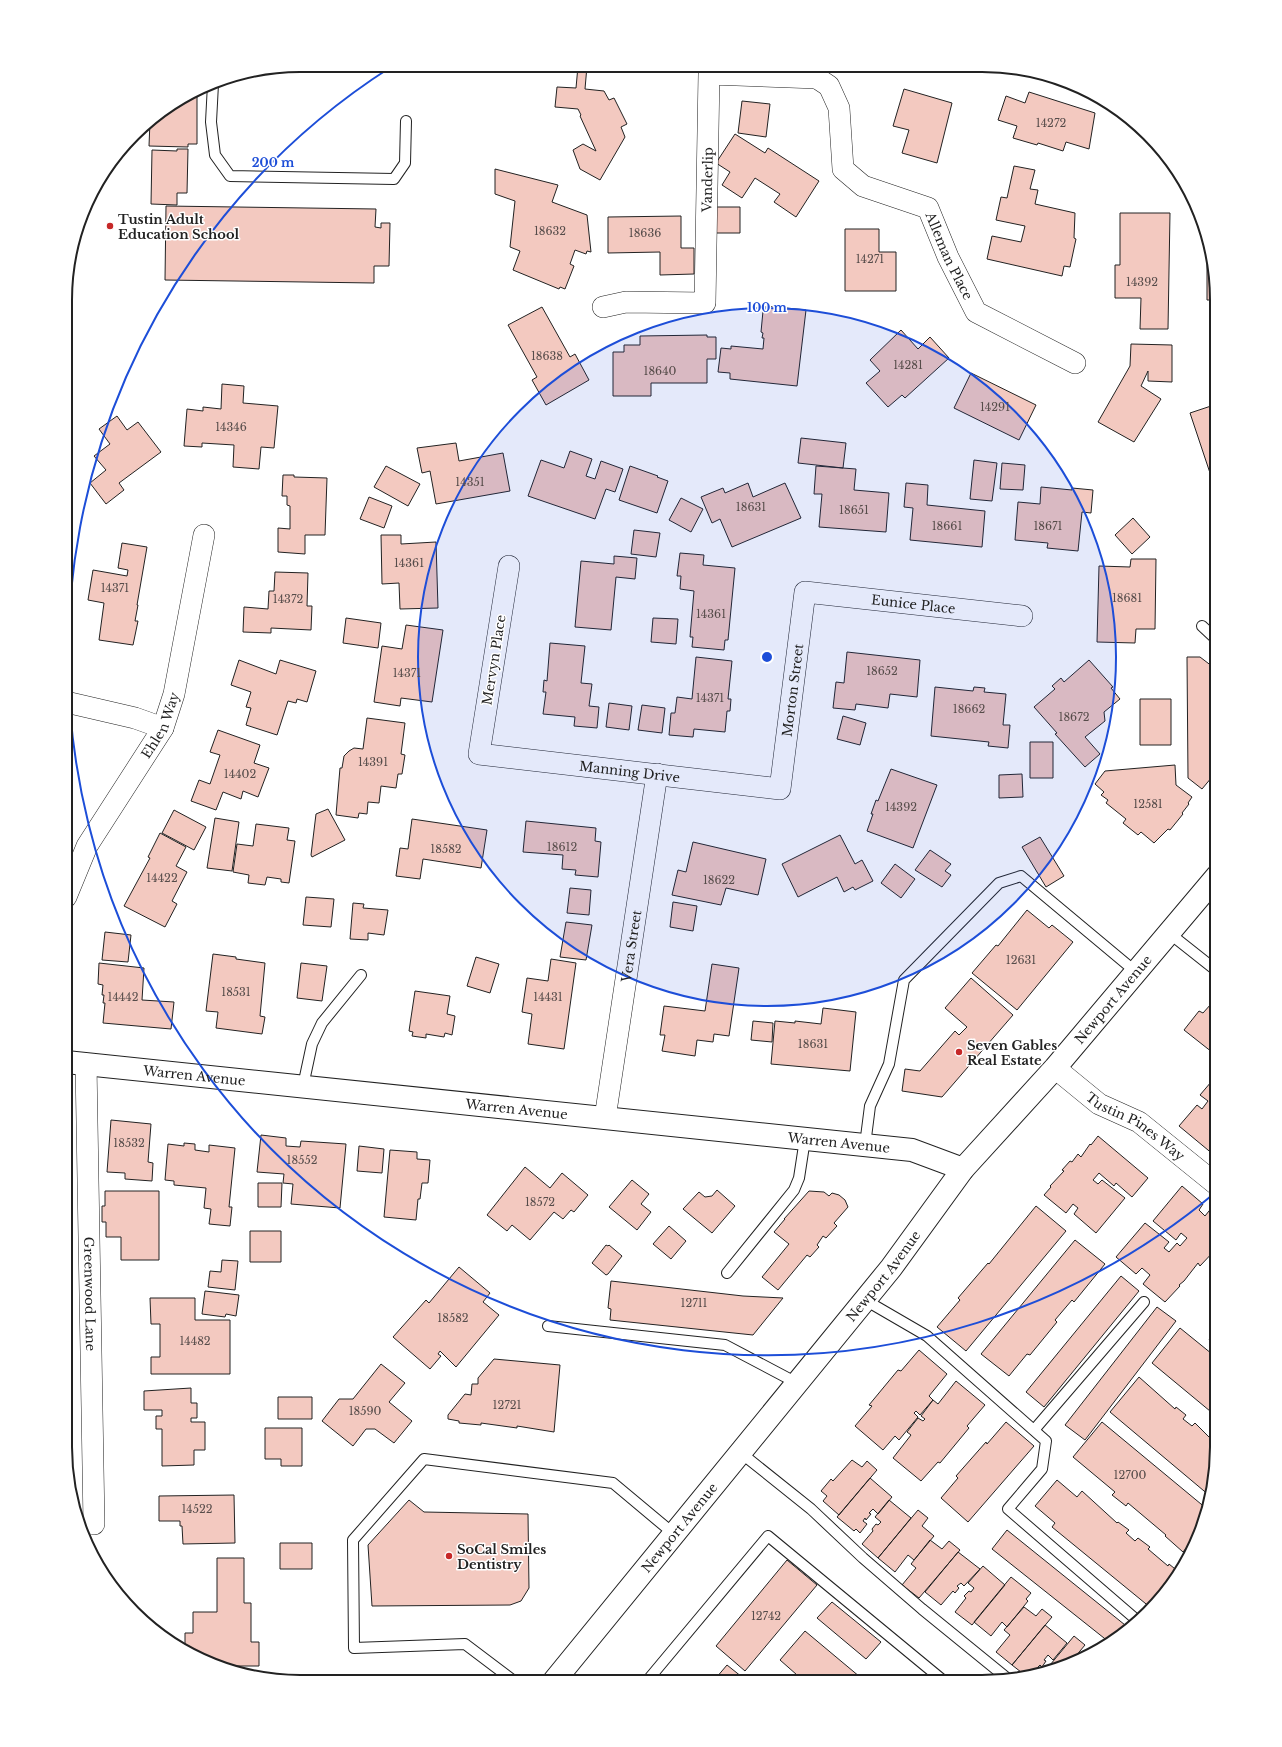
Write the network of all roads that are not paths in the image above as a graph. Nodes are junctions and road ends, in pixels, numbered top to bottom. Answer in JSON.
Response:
{"nodes":[{"id":1,"x":818,"y":72,"type":"edge"},
{"id":2,"x":213,"y":89,"type":"edge"},
{"id":3,"x":406,"y":121,"type":"dead end"},
{"id":4,"x":602,"y":307,"type":"dead end"},
{"id":5,"x":1075,"y":363,"type":"dead end"},
{"id":6,"x":204,"y":535,"type":"dead end"},
{"id":7,"x":509,"y":566,"type":"dead end"},
{"id":8,"x":804,"y":592,"type":"joint"},
{"id":9,"x":1022,"y":616,"type":"dead end"},
{"id":10,"x":1202,"y":626,"type":"dead end"},
{"id":11,"x":1210,"y":633,"type":"edge"},
{"id":12,"x":72,"y":703,"type":"edge"},
{"id":13,"x":163,"y":728,"type":"junction"},
{"id":14,"x":479,"y":754,"type":"joint"},
{"id":15,"x":657,"y":774,"type":"junction"},
{"id":16,"x":780,"y":789,"type":"joint"},
{"id":17,"x":72,"y":882,"type":"edge"},
{"id":18,"x":1210,"y":884,"type":"edge"},
{"id":19,"x":1169,"y":933,"type":"junction"},
{"id":20,"x":1210,"y":966,"type":"edge"},
{"id":21,"x":1136,"y":972,"type":"junction"},
{"id":22,"x":361,"y":975,"type":"dead end"},
{"id":23,"x":76,"y":1063,"type":"edge"},
{"id":24,"x":1055,"y":1068,"type":"junction"},
{"id":25,"x":303,"y":1086,"type":"junction"},
{"id":26,"x":605,"y":1118,"type":"junction"},
{"id":27,"x":805,"y":1139,"type":"junction"},
{"id":28,"x":865,"y":1145,"type":"junction"},
{"id":29,"x":963,"y":1169,"type":"junction"},
{"id":30,"x":1210,"y":1179,"type":"edge"},
{"id":31,"x":727,"y":1273,"type":"dead end"},
{"id":32,"x":865,"y":1300,"type":"junction"},
{"id":33,"x":1144,"y":1302,"type":"dead end"},
{"id":34,"x":548,"y":1326,"type":"dead end"},
{"id":35,"x":797,"y":1383,"type":"junction"},
{"id":36,"x":1034,"y":1430,"type":"junction"},
{"id":37,"x":741,"y":1453,"type":"junction"},
{"id":38,"x":94,"y":1524,"type":"dead end"},
{"id":39,"x":674,"y":1534,"type":"junction"},
{"id":40,"x":1134,"y":1617,"type":"edge"},
{"id":41,"x":1002,"y":1674,"type":"edge"},
{"id":42,"x":506,"y":1675,"type":"edge"},
{"id":43,"x":562,"y":1675,"type":"edge"},
{"id":44,"x":652,"y":1675,"type":"edge"},
{"id":45,"x":937,"y":1675,"type":"edge"}],
"edges":[{"from":1,"to":4,"type":"street","name":"Vanderlip"},
{"from":1,"to":5,"type":"street","name":"Alleman Place"},
{"from":2,"to":3,"type":"lane"},
{"from":6,"to":13,"type":"street","name":"Ehlen Way"},
{"from":7,"to":14,"type":"street","name":"Mervyn Place"},
{"from":8,"to":9,"type":"street","name":"Eunice Place"},
{"from":8,"to":16,"type":"street","name":"Morton Street"},
{"from":10,"to":11,"type":"lane"},
{"from":12,"to":13,"type":"street"},
{"from":13,"to":17,"type":"street","name":"Ehlen Way"},
{"from":14,"to":15,"type":"street","name":"Manning Drive"},
{"from":15,"to":16,"type":"street","name":"Manning Drive"},
{"from":15,"to":26,"type":"street","name":"Vera Street"},
{"from":18,"to":19,"type":"main road","name":"Newport Avenue"},
{"from":19,"to":20,"type":"lane"},
{"from":19,"to":21,"type":"main road","name":"Newport Avenue"},
{"from":21,"to":24,"type":"main road","name":"Newport Avenue"},
{"from":21,"to":28,"type":"lane"},
{"from":22,"to":25,"type":"lane"},
{"from":23,"to":25,"type":"main road","name":"Warren Avenue"},
{"from":23,"to":38,"type":"street","name":"Greenwood Lane"},
{"from":24,"to":29,"type":"main road","name":"Newport Avenue"},
{"from":24,"to":30,"type":"street","name":"Tustin Pines Way"},
{"from":25,"to":26,"type":"main road","name":"Warren Avenue"},
{"from":26,"to":27,"type":"main road","name":"Warren Avenue"},
{"from":27,"to":28,"type":"main road","name":"Warren Avenue"},
{"from":27,"to":31,"type":"lane"},
{"from":28,"to":29,"type":"main road","name":"Warren Avenue"},
{"from":29,"to":32,"type":"main road","name":"Newport Avenue"},
{"from":32,"to":35,"type":"main road","name":"Newport Avenue"},
{"from":32,"to":36,"type":"lane"},
{"from":33,"to":36,"type":"lane"},
{"from":34,"to":35,"type":"lane"},
{"from":35,"to":37,"type":"main road","name":"Newport Avenue"},
{"from":36,"to":40,"type":"lane"},
{"from":37,"to":39,"type":"main road","name":"Newport Avenue"},
{"from":37,"to":41,"type":"lane"},
{"from":39,"to":42,"type":"lane"},
{"from":39,"to":43,"type":"main road","name":"Newport Avenue"},
{"from":44,"to":45,"type":"lane"}]}
